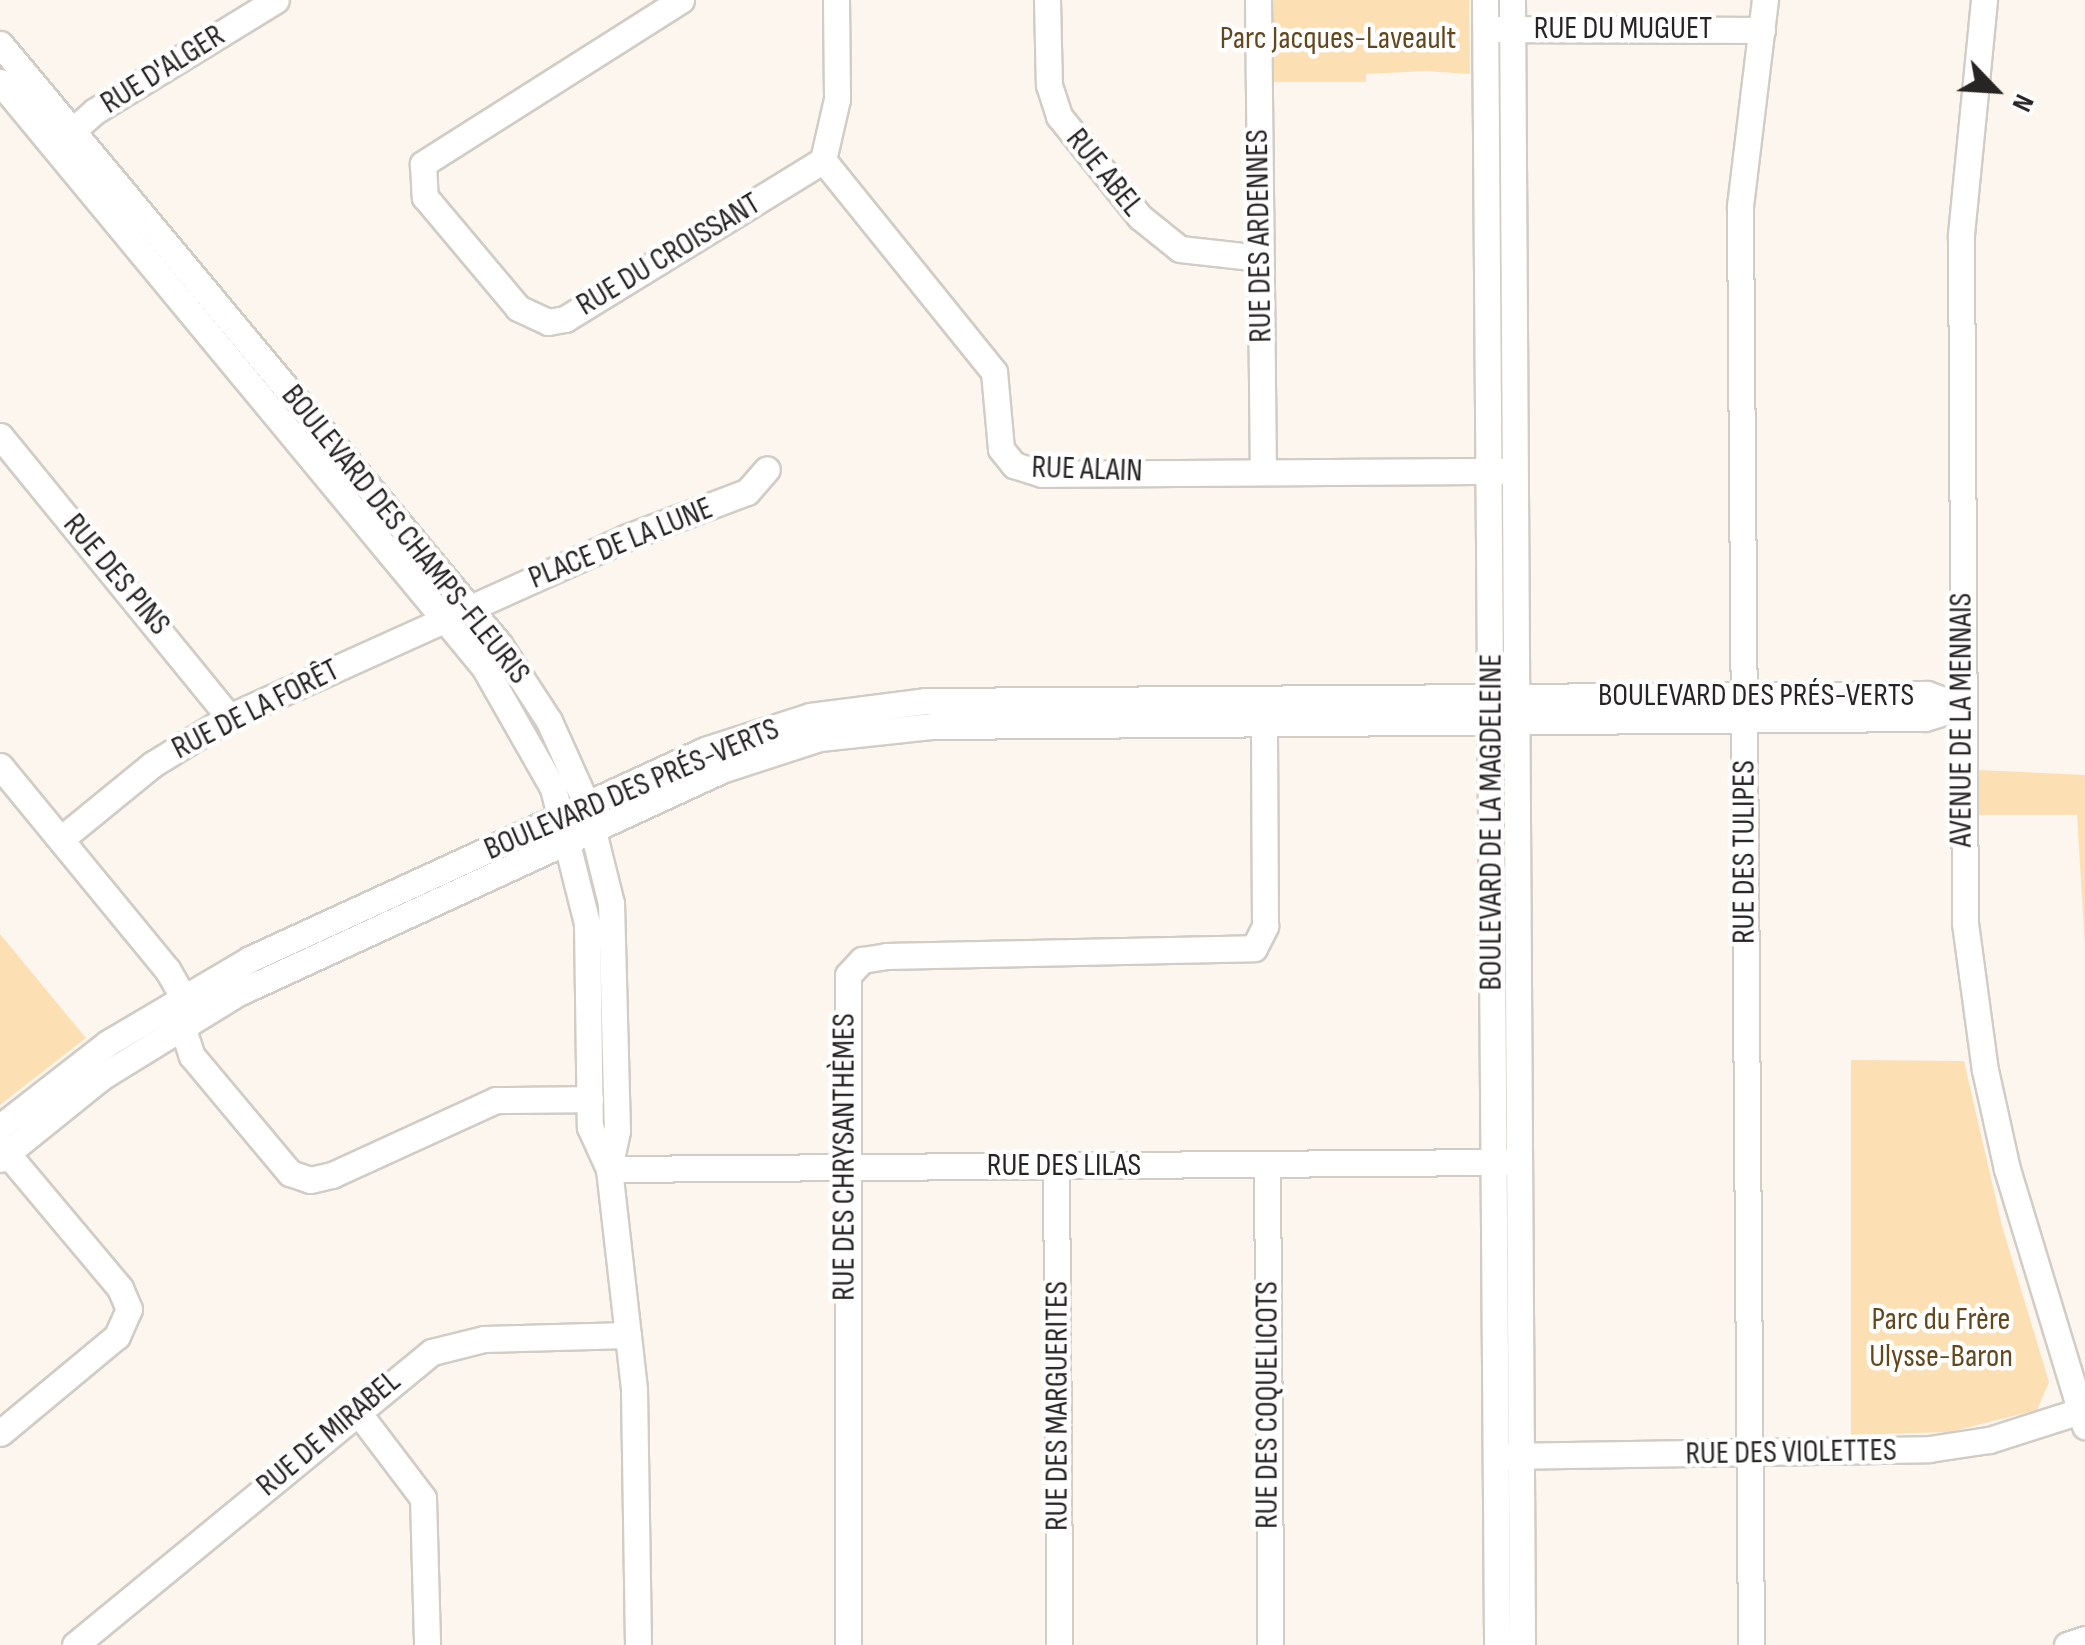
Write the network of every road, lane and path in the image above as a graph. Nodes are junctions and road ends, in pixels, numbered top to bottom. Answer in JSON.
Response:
{"nodes":[{"id":1,"x":276,"y":0,"type":"edge"},
{"id":2,"x":682,"y":0,"type":"edge"},
{"id":3,"x":836,"y":0,"type":"edge"},
{"id":4,"x":1047,"y":0,"type":"edge"},
{"id":5,"x":1258,"y":0,"type":"edge"},
{"id":6,"x":1485,"y":0,"type":"edge"},
{"id":7,"x":1512,"y":0,"type":"edge"},
{"id":8,"x":1765,"y":0,"type":"edge"},
{"id":9,"x":1984,"y":0,"type":"edge"},
{"id":10,"x":1485,"y":29,"type":"junction"},
{"id":11,"x":1512,"y":29,"type":"junction"},
{"id":12,"x":1762,"y":30,"type":"junction"},
{"id":13,"x":0,"y":44,"type":"edge"},
{"id":14,"x":0,"y":82,"type":"edge"},
{"id":15,"x":64,"y":139,"type":"junction"},
{"id":16,"x":823,"y":160,"type":"junction"},
{"id":17,"x":1260,"y":258,"type":"junction"},
{"id":18,"x":0,"y":436,"type":"edge"},
{"id":19,"x":767,"y":469,"type":"dead end"},
{"id":20,"x":1489,"y":471,"type":"junction"},
{"id":21,"x":1263,"y":472,"type":"junction"},
{"id":22,"x":1515,"y":472,"type":"junction"},
{"id":23,"x":456,"y":613,"type":"junction"},
{"id":24,"x":1962,"y":707,"type":"junction"},
{"id":25,"x":1744,"y":708,"type":"junction"},
{"id":26,"x":1503,"y":710,"type":"junction"},
{"id":27,"x":1264,"y":712,"type":"junction"},
{"id":28,"x":228,"y":717,"type":"junction"},
{"id":29,"x":0,"y":766,"type":"edge"},
{"id":30,"x":590,"y":815,"type":"junction"},
{"id":31,"x":566,"y":827,"type":"junction"},
{"id":32,"x":62,"y":838,"type":"junction"},
{"id":33,"x":184,"y":996,"type":"junction"},
{"id":34,"x":184,"y":1024,"type":"junction"},
{"id":35,"x":590,"y":1099,"type":"junction"},
{"id":36,"x":0,"y":1128,"type":"edge"},
{"id":37,"x":2,"y":1153,"type":"edge"},
{"id":38,"x":1506,"y":1162,"type":"junction"},
{"id":39,"x":1267,"y":1164,"type":"junction"},
{"id":40,"x":1056,"y":1166,"type":"junction"},
{"id":41,"x":845,"y":1168,"type":"junction"},
{"id":42,"x":609,"y":1169,"type":"junction"},
{"id":43,"x":628,"y":1335,"type":"junction"},
{"id":44,"x":357,"y":1411,"type":"junction"},
{"id":45,"x":2082,"y":1419,"type":"edge"},
{"id":46,"x":0,"y":1433,"type":"edge"},
{"id":47,"x":1749,"y":1454,"type":"junction"},
{"id":48,"x":1508,"y":1456,"type":"junction"},
{"id":49,"x":2085,"y":1639,"type":"edge"},
{"id":50,"x":75,"y":1645,"type":"edge"},
{"id":51,"x":427,"y":1645,"type":"edge"},
{"id":52,"x":638,"y":1645,"type":"edge"},
{"id":53,"x":848,"y":1645,"type":"edge"},
{"id":54,"x":1059,"y":1645,"type":"edge"},
{"id":55,"x":1270,"y":1645,"type":"edge"},
{"id":56,"x":1497,"y":1645,"type":"edge"},
{"id":57,"x":1522,"y":1645,"type":"edge"},
{"id":58,"x":1751,"y":1645,"type":"edge"},
{"id":59,"x":2067,"y":1645,"type":"edge"}],
"edges":[{"from":1,"to":15,"type":"street","name":"RUE D'ALGER"},
{"from":2,"to":16,"type":"street","name":"RUE DU CROISSANT"},
{"from":3,"to":16,"type":"street"},
{"from":4,"to":17,"type":"street","name":"RUE ABEL"},
{"from":5,"to":17,"type":"street","name":"RUE DES ARDENNES"},
{"from":6,"to":10,"type":"street","name":"BOULEVARD DE LA MAGDELEINE"},
{"from":7,"to":11,"type":"street","name":"BOULEVARD DE LA MAGDELEINE"},
{"from":8,"to":12,"type":"street","name":"RUE DES TULIPES"},
{"from":9,"to":24,"type":"street","name":"AVENUE DE LA MENNAIS"},
{"from":10,"to":11,"type":"street","name":"RUE DU MUGUET"},
{"from":10,"to":20,"type":"street","name":"BOULEVARD DE LA MAGDELEINE"},
{"from":11,"to":12,"type":"street","name":"RUE DU MUGUET"},
{"from":11,"to":22,"type":"street","name":"BOULEVARD DE LA MAGDELEINE"},
{"from":12,"to":25,"type":"street","name":"RUE DES TULIPES"},
{"from":13,"to":15,"type":"street","name":"BOULEVARD DES CHAMPS-FLEURIS"},
{"from":14,"to":15,"type":"street","name":"BOULEVARD DES CHAMPS-FLEURIS"},
{"from":15,"to":23,"type":"street","name":"BOULEVARD DES CHAMPS-FLEURIS"},
{"from":16,"to":21,"type":"street","name":"RUE ALAIN"},
{"from":17,"to":21,"type":"street","name":"RUE DES ARDENNES"},
{"from":18,"to":28,"type":"street","name":"RUE DES PINS"},
{"from":19,"to":23,"type":"street","name":"PLACE DE LA LUNE"},
{"from":20,"to":21,"type":"street","name":"RUE ALAIN"},
{"from":20,"to":22,"type":"street","name":"RUE ALAIN"},
{"from":20,"to":26,"type":"street","name":"BOULEVARD DE LA MAGDELEINE"},
{"from":22,"to":26,"type":"street","name":"BOULEVARD DE LA MAGDELEINE"},
{"from":23,"to":28,"type":"street","name":"RUE DE LA FORÊT"},
{"from":23,"to":30,"type":"street","name":"BOULEVARD DES CHAMPS-FLEURIS"},
{"from":23,"to":31,"type":"street","name":"BOULEVARD DES CHAMPS-FLEURIS"},
{"from":24,"to":25,"type":"street","name":"BOULEVARD DES PRÉS-VERTS"},
{"from":24,"to":45,"type":"street","name":"AVENUE DE LA MENNAIS"},
{"from":25,"to":26,"type":"street","name":"BOULEVARD DES PRÉS-VERTS"},
{"from":25,"to":47,"type":"street","name":"RUE DES TULIPES"},
{"from":26,"to":27,"type":"street","name":"BOULEVARD DES PRÉS-VERTS"},
{"from":26,"to":38,"type":"street","name":"BOULEVARD DE LA MAGDELEINE"},
{"from":27,"to":30,"type":"street","name":"BOULEVARD DES PRÉS-VERTS"},
{"from":27,"to":41,"type":"street","name":"RUE DES CHRYSANTHÈMES"},
{"from":28,"to":32,"type":"street","name":"RUE DE LA FORÊT"},
{"from":29,"to":32,"type":"street"},
{"from":30,"to":31,"type":"street","name":"BOULEVARD DES PRÉS-VERTS"},
{"from":30,"to":42,"type":"street","name":"BOULEVARD DES CHAMPS-FLEURIS"},
{"from":31,"to":33,"type":"street","name":"BOULEVARD DES PRÉS-VERTS"},
{"from":31,"to":34,"type":"street","name":"BOULEVARD DES PRÉS-VERTS"},
{"from":31,"to":35,"type":"street","name":"BOULEVARD DES CHAMPS-FLEURIS"},
{"from":32,"to":33,"type":"street"},
{"from":33,"to":34,"type":"street"},
{"from":33,"to":36,"type":"street","name":"BOULEVARD DES PRÉS-VERTS"},
{"from":34,"to":35,"type":"street"},
{"from":34,"to":37,"type":"street","name":"BOULEVARD DES PRÉS-VERTS"},
{"from":35,"to":42,"type":"street","name":"BOULEVARD DES CHAMPS-FLEURIS"},
{"from":37,"to":46,"type":"street"},
{"from":38,"to":39,"type":"street","name":"RUE DES LILAS"},
{"from":38,"to":48,"type":"street","name":"BOULEVARD DE LA MAGDELEINE"},
{"from":39,"to":40,"type":"street","name":"RUE DES LILAS"},
{"from":39,"to":55,"type":"street","name":"RUE DES COQUELICOTS"},
{"from":40,"to":41,"type":"street","name":"RUE DES LILAS"},
{"from":40,"to":54,"type":"street","name":"RUE DES MARGUERITES"},
{"from":41,"to":42,"type":"street","name":"RUE DES LILAS"},
{"from":41,"to":53,"type":"street","name":"RUE DES CHRYSANTHÈMES"},
{"from":42,"to":43,"type":"street","name":"BOULEVARD DES CHAMPS-FLEURIS"},
{"from":43,"to":44,"type":"street","name":"RUE DE MIRABEL"},
{"from":43,"to":52,"type":"street","name":"BOULEVARD DES CHAMPS-FLEURIS"},
{"from":44,"to":50,"type":"street","name":"RUE DE MIRABEL"},
{"from":44,"to":51,"type":"street"},
{"from":45,"to":47,"type":"street","name":"RUE DES VIOLETTES"},
{"from":47,"to":48,"type":"street","name":"RUE DES VIOLETTES"},
{"from":47,"to":58,"type":"street","name":"RUE DES TULIPES"},
{"from":48,"to":56,"type":"street","name":"BOULEVARD DE LA MAGDELEINE"},
{"from":48,"to":57,"type":"street","name":"BOULEVARD DE LA MAGDELEINE"},
{"from":49,"to":59,"type":"street"}]}
